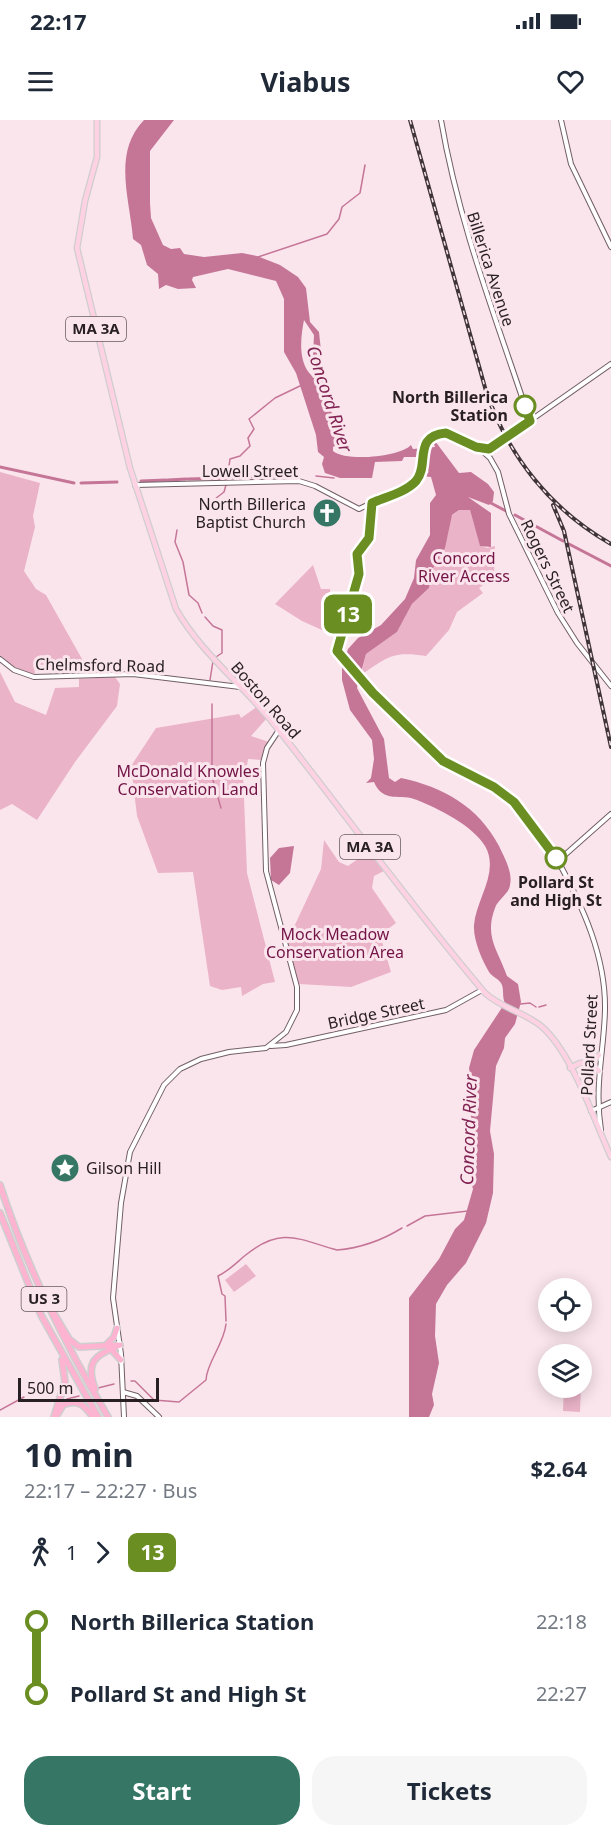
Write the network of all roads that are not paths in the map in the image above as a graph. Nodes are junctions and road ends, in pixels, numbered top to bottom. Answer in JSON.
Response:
{"nodes":[{"id":1,"x":97,"y":120,"type":"edge"},
{"id":2,"x":441,"y":120,"type":"edge"},
{"id":3,"x":561,"y":120,"type":"edge"},
{"id":4,"x":611,"y":247,"type":"edge"},
{"id":5,"x":611,"y":364,"type":"edge"},
{"id":6,"x":530,"y":421,"type":"junction"},
{"id":7,"x":491,"y":448,"type":"junction"},
{"id":8,"x":480,"y":449,"type":"junction"},
{"id":9,"x":491,"y":459,"type":"junction"},
{"id":10,"x":135,"y":485,"type":"junction"},
{"id":11,"x":0,"y":659,"type":"edge"},
{"id":12,"x":611,"y":686,"type":"edge"},
{"id":13,"x":240,"y":687,"type":"junction"},
{"id":14,"x":279,"y":730,"type":"junction"},
{"id":15,"x":611,"y":813,"type":"edge"},
{"id":16,"x":482,"y":990,"type":"junction"},
{"id":17,"x":270,"y":1045,"type":"junction"},
{"id":18,"x":600,"y":1055,"type":"junction"},
{"id":19,"x":566,"y":1061,"type":"junction"},
{"id":20,"x":590,"y":1063,"type":"junction"},
{"id":21,"x":580,"y":1064,"type":"junction"},
{"id":22,"x":570,"y":1068,"type":"junction"},
{"id":23,"x":599,"y":1071,"type":"junction"},
{"id":24,"x":598,"y":1102,"type":"junction"},
{"id":25,"x":611,"y":1102,"type":"edge"},
{"id":26,"x":604,"y":1105,"type":"junction"},
{"id":27,"x":598,"y":1108,"type":"junction"},
{"id":28,"x":591,"y":1111,"type":"junction"},
{"id":29,"x":601,"y":1131,"type":"junction"},
{"id":30,"x":611,"y":1157,"type":"edge"},
{"id":31,"x":0,"y":1185,"type":"edge"},
{"id":32,"x":0,"y":1213,"type":"edge"},
{"id":33,"x":41,"y":1294,"type":"junction"},
{"id":34,"x":117,"y":1328,"type":"junction"},
{"id":35,"x":120,"y":1345,"type":"junction"},
{"id":36,"x":107,"y":1347,"type":"junction"},
{"id":37,"x":61,"y":1352,"type":"junction"},
{"id":38,"x":121,"y":1360,"type":"junction"},
{"id":39,"x":123,"y":1392,"type":"junction"},
{"id":40,"x":102,"y":1406,"type":"junction"},
{"id":41,"x":55,"y":1417,"type":"edge"},
{"id":42,"x":93,"y":1417,"type":"edge"},
{"id":43,"x":98,"y":1417,"type":"edge"},
{"id":44,"x":108,"y":1417,"type":"edge"},
{"id":45,"x":124,"y":1417,"type":"edge"},
{"id":46,"x":159,"y":1417,"type":"edge"}],
"edges":[{"from":1,"to":10,"type":"main road","name":"Boston Road","number":"MA 3A"},
{"from":2,"to":6,"type":"main road","name":"Billerica Avenue"},
{"from":3,"to":4,"type":"main road"},
{"from":5,"to":6,"type":"main road"},
{"from":6,"to":7,"type":"main road"},
{"from":7,"to":8,"type":"main road"},
{"from":7,"to":9,"type":"main road"},
{"from":8,"to":9,"type":"main road","name":"Rogers Street"},
{"from":8,"to":10,"type":"main road","name":"Lowell Street"},
{"from":9,"to":12,"type":"main road","name":"Rogers Street"},
{"from":10,"to":13,"type":"main road","name":"Boston Road","number":"MA 3A"},
{"from":11,"to":13,"type":"main road","name":"Chelmsford Road"},
{"from":13,"to":14,"type":"main road","name":"Boston Road","number":"MA 3A"},
{"from":14,"to":16,"type":"main road","name":"Boston Road","number":"MA 3A"},
{"from":14,"to":17,"type":"main road"},
{"from":15,"to":18,"type":"main road","name":"Pollard Street"},
{"from":16,"to":17,"type":"main road","name":"Bridge Street"},
{"from":16,"to":19,"type":"main road","name":"Boston Road","number":"MA 3A"},
{"from":17,"to":34,"type":"main road","name":"Bridge Street"},
{"from":18,"to":20,"type":"main road"},
{"from":18,"to":23,"type":"main road","name":"Pollard Street"},
{"from":19,"to":21,"type":"main road"},
{"from":19,"to":22,"type":"main road","name":"Boston Road","number":"MA 3A"},
{"from":20,"to":21,"type":"main road"},
{"from":20,"to":23,"type":"main road"},
{"from":21,"to":22,"type":"main road"},
{"from":22,"to":28,"type":"main road","name":"Boston Road","number":"MA 3A"},
{"from":23,"to":24,"type":"main road","name":"Pollard Street"},
{"from":24,"to":26,"type":"main road"},
{"from":24,"to":27,"type":"main road","name":"Pollard Street"},
{"from":25,"to":26,"type":"main road"},
{"from":26,"to":27,"type":"main road"},
{"from":27,"to":28,"type":"main road"},
{"from":27,"to":29,"type":"main road","name":"Pollard Street"},
{"from":28,"to":29,"type":"main road","name":"Boston Road","number":"MA 3A"},
{"from":29,"to":30,"type":"main road","name":"Boston Road","number":"MA 3A"},
{"from":31,"to":33,"type":"highway","number":"US 3"},
{"from":32,"to":37,"type":"highway","number":"US 3"},
{"from":33,"to":36,"type":"highway"},
{"from":33,"to":40,"type":"highway","number":"US 3"},
{"from":34,"to":35,"type":"main road","name":"Bridge Street"},
{"from":34,"to":36,"type":"highway"},
{"from":35,"to":36,"type":"highway"},
{"from":35,"to":38,"type":"main road","name":"Bridge Street"},
{"from":36,"to":38,"type":"highway"},
{"from":36,"to":40,"type":"highway"},
{"from":37,"to":41,"type":"highway"},
{"from":37,"to":43,"type":"highway","number":"US 3"},
{"from":38,"to":39,"type":"main road","name":"Bridge Street"},
{"from":39,"to":45,"type":"main road","name":"Bridge Street"},
{"from":39,"to":46,"type":"main road"},
{"from":40,"to":44,"type":"highway","number":"US 3"},
{"from":41,"to":42,"type":"highway"}]}
